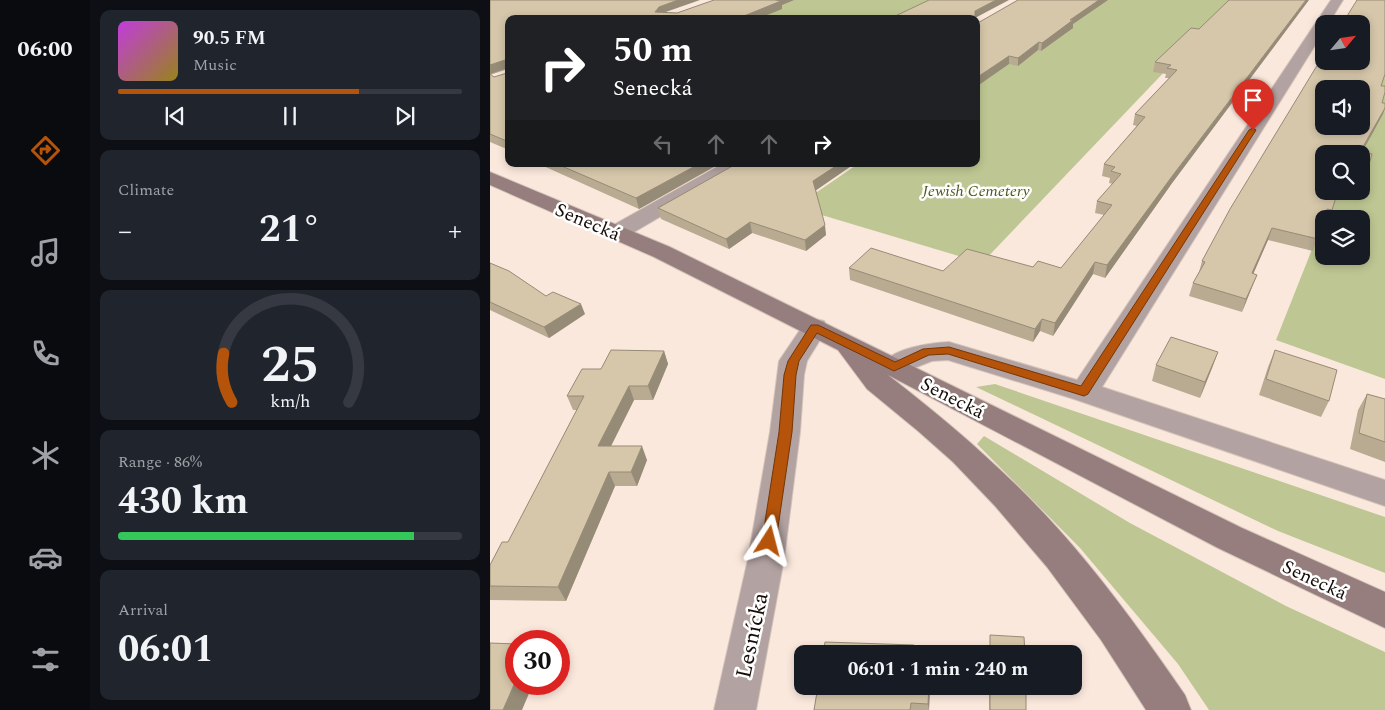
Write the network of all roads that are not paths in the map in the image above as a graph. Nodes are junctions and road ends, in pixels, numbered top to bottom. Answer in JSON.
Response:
{"nodes":[{"id":1,"x":1337,"y":0,"type":"edge"},
{"id":2,"x":731,"y":167,"type":"edge"},
{"id":3,"x":490,"y":178,"type":"edge"},
{"id":4,"x":616,"y":233,"type":"junction"},
{"id":5,"x":814,"y":327,"type":"junction"},
{"id":6,"x":848,"y":343,"type":"junction"},
{"id":7,"x":894,"y":367,"type":"junction"},
{"id":8,"x":1084,"y":392,"type":"junction"},
{"id":9,"x":1385,"y":493,"type":"edge"},
{"id":10,"x":1385,"y":611,"type":"edge"},
{"id":11,"x":735,"y":710,"type":"edge"},
{"id":12,"x":1170,"y":710,"type":"edge"}],
"edges":[{"from":1,"to":8,"type":"street"},
{"from":2,"to":4,"type":"street"},
{"from":3,"to":4,"type":"main road","name":"Senecká"},
{"from":4,"to":5,"type":"main road","name":"Senecká"},
{"from":5,"to":6,"type":"main road","name":"Senecká"},
{"from":5,"to":11,"type":"street","name":"Lesnícka"},
{"from":6,"to":7,"type":"main road","name":"Senecká"},
{"from":6,"to":12,"type":"main road"},
{"from":7,"to":8,"type":"street"},
{"from":7,"to":10,"type":"main road","name":"Senecká"},
{"from":8,"to":9,"type":"street"}]}
